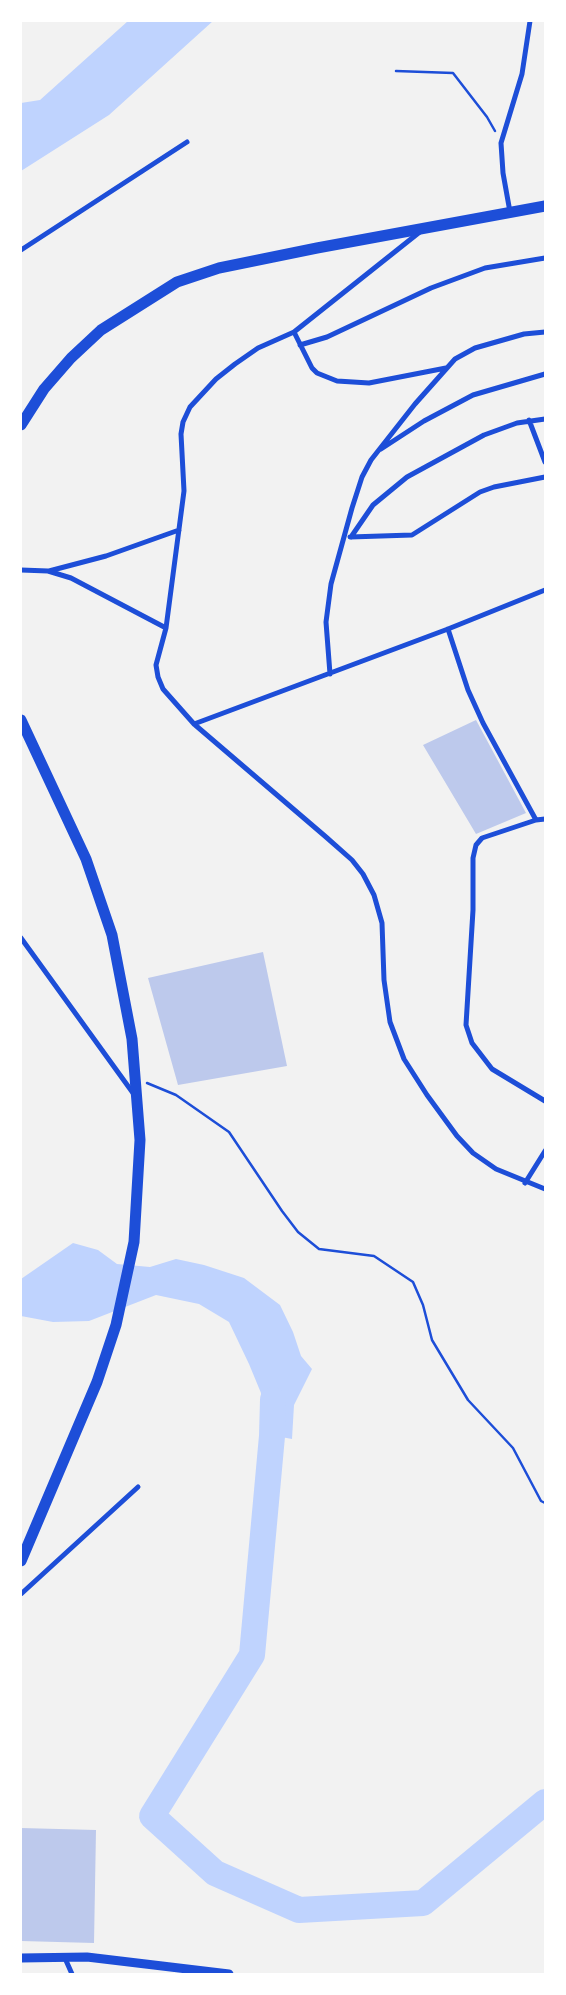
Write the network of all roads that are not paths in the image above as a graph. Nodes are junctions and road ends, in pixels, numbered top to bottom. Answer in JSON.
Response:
{"nodes":[{"id":1,"x":530,"y":21,"type":"edge"},
{"id":2,"x":187,"y":142,"type":"dead end"},
{"id":3,"x":545,"y":206,"type":"edge"},
{"id":4,"x":510,"y":213,"type":"junction"},
{"id":5,"x":423,"y":229,"type":"junction"},
{"id":6,"x":21,"y":250,"type":"edge"},
{"id":7,"x":545,"y":258,"type":"edge"},
{"id":8,"x":294,"y":332,"type":"junction"},
{"id":9,"x":545,"y":332,"type":"edge"},
{"id":10,"x":300,"y":345,"type":"junction"},
{"id":11,"x":447,"y":368,"type":"junction"},
{"id":12,"x":545,"y":374,"type":"edge"},
{"id":13,"x":545,"y":415,"type":"edge"},
{"id":14,"x":542,"y":419,"type":"edge"},
{"id":15,"x":529,"y":420,"type":"junction"},
{"id":16,"x":21,"y":425,"type":"edge"},
{"id":17,"x":378,"y":450,"type":"junction"},
{"id":18,"x":545,"y":462,"type":"edge"},
{"id":19,"x":545,"y":477,"type":"edge"},
{"id":20,"x":179,"y":530,"type":"junction"},
{"id":21,"x":351,"y":537,"type":"junction"},
{"id":22,"x":344,"y":538,"type":"junction"},
{"id":23,"x":21,"y":570,"type":"edge"},
{"id":24,"x":48,"y":571,"type":"junction"},
{"id":25,"x":545,"y":590,"type":"edge"},
{"id":26,"x":166,"y":628,"type":"junction"},
{"id":27,"x":448,"y":629,"type":"junction"},
{"id":28,"x":330,"y":674,"type":"junction"},
{"id":29,"x":21,"y":720,"type":"edge"},
{"id":30,"x":194,"y":724,"type":"junction"},
{"id":31,"x":545,"y":819,"type":"edge"},
{"id":32,"x":536,"y":820,"type":"junction"},
{"id":33,"x":21,"y":938,"type":"edge"},
{"id":34,"x":138,"y":1100,"type":"junction"},
{"id":35,"x":545,"y":1101,"type":"edge"},
{"id":36,"x":545,"y":1151,"type":"edge"},
{"id":37,"x":525,"y":1183,"type":"junction"},
{"id":38,"x":545,"y":1189,"type":"edge"},
{"id":39,"x":138,"y":1487,"type":"dead end"},
{"id":40,"x":21,"y":1561,"type":"edge"},
{"id":41,"x":21,"y":1594,"type":"edge"},
{"id":42,"x":64,"y":1956,"type":"junction"},
{"id":43,"x":21,"y":1958,"type":"edge"},
{"id":44,"x":72,"y":1974,"type":"edge"},
{"id":45,"x":229,"y":1974,"type":"edge"}],
"edges":[{"from":1,"to":4,"type":"street"},
{"from":2,"to":6,"type":"street"},
{"from":3,"to":4,"type":"main road"},
{"from":4,"to":5,"type":"main road"},
{"from":5,"to":8,"type":"street"},
{"from":5,"to":16,"type":"main road"},
{"from":7,"to":10,"type":"street"},
{"from":8,"to":10,"type":"street"},
{"from":8,"to":20,"type":"street"},
{"from":9,"to":11,"type":"street"},
{"from":10,"to":11,"type":"street"},
{"from":11,"to":17,"type":"street"},
{"from":12,"to":17,"type":"street"},
{"from":13,"to":14,"type":"street"},
{"from":14,"to":15,"type":"street"},
{"from":15,"to":18,"type":"street"},
{"from":15,"to":21,"type":"street"},
{"from":17,"to":22,"type":"street"},
{"from":19,"to":21,"type":"street"},
{"from":20,"to":24,"type":"street"},
{"from":20,"to":26,"type":"street"},
{"from":21,"to":22,"type":"street"},
{"from":22,"to":28,"type":"street"},
{"from":23,"to":24,"type":"street"},
{"from":24,"to":26,"type":"street"},
{"from":25,"to":27,"type":"street"},
{"from":26,"to":30,"type":"street"},
{"from":27,"to":28,"type":"street"},
{"from":27,"to":32,"type":"street"},
{"from":28,"to":30,"type":"street"},
{"from":29,"to":34,"type":"main road"},
{"from":30,"to":37,"type":"street"},
{"from":31,"to":32,"type":"street"},
{"from":32,"to":35,"type":"street"},
{"from":33,"to":34,"type":"street"},
{"from":34,"to":40,"type":"main road"},
{"from":36,"to":37,"type":"street"},
{"from":37,"to":38,"type":"street"},
{"from":39,"to":41,"type":"street"},
{"from":42,"to":43,"type":"street"},
{"from":42,"to":44,"type":"street"},
{"from":42,"to":45,"type":"street"}]}
